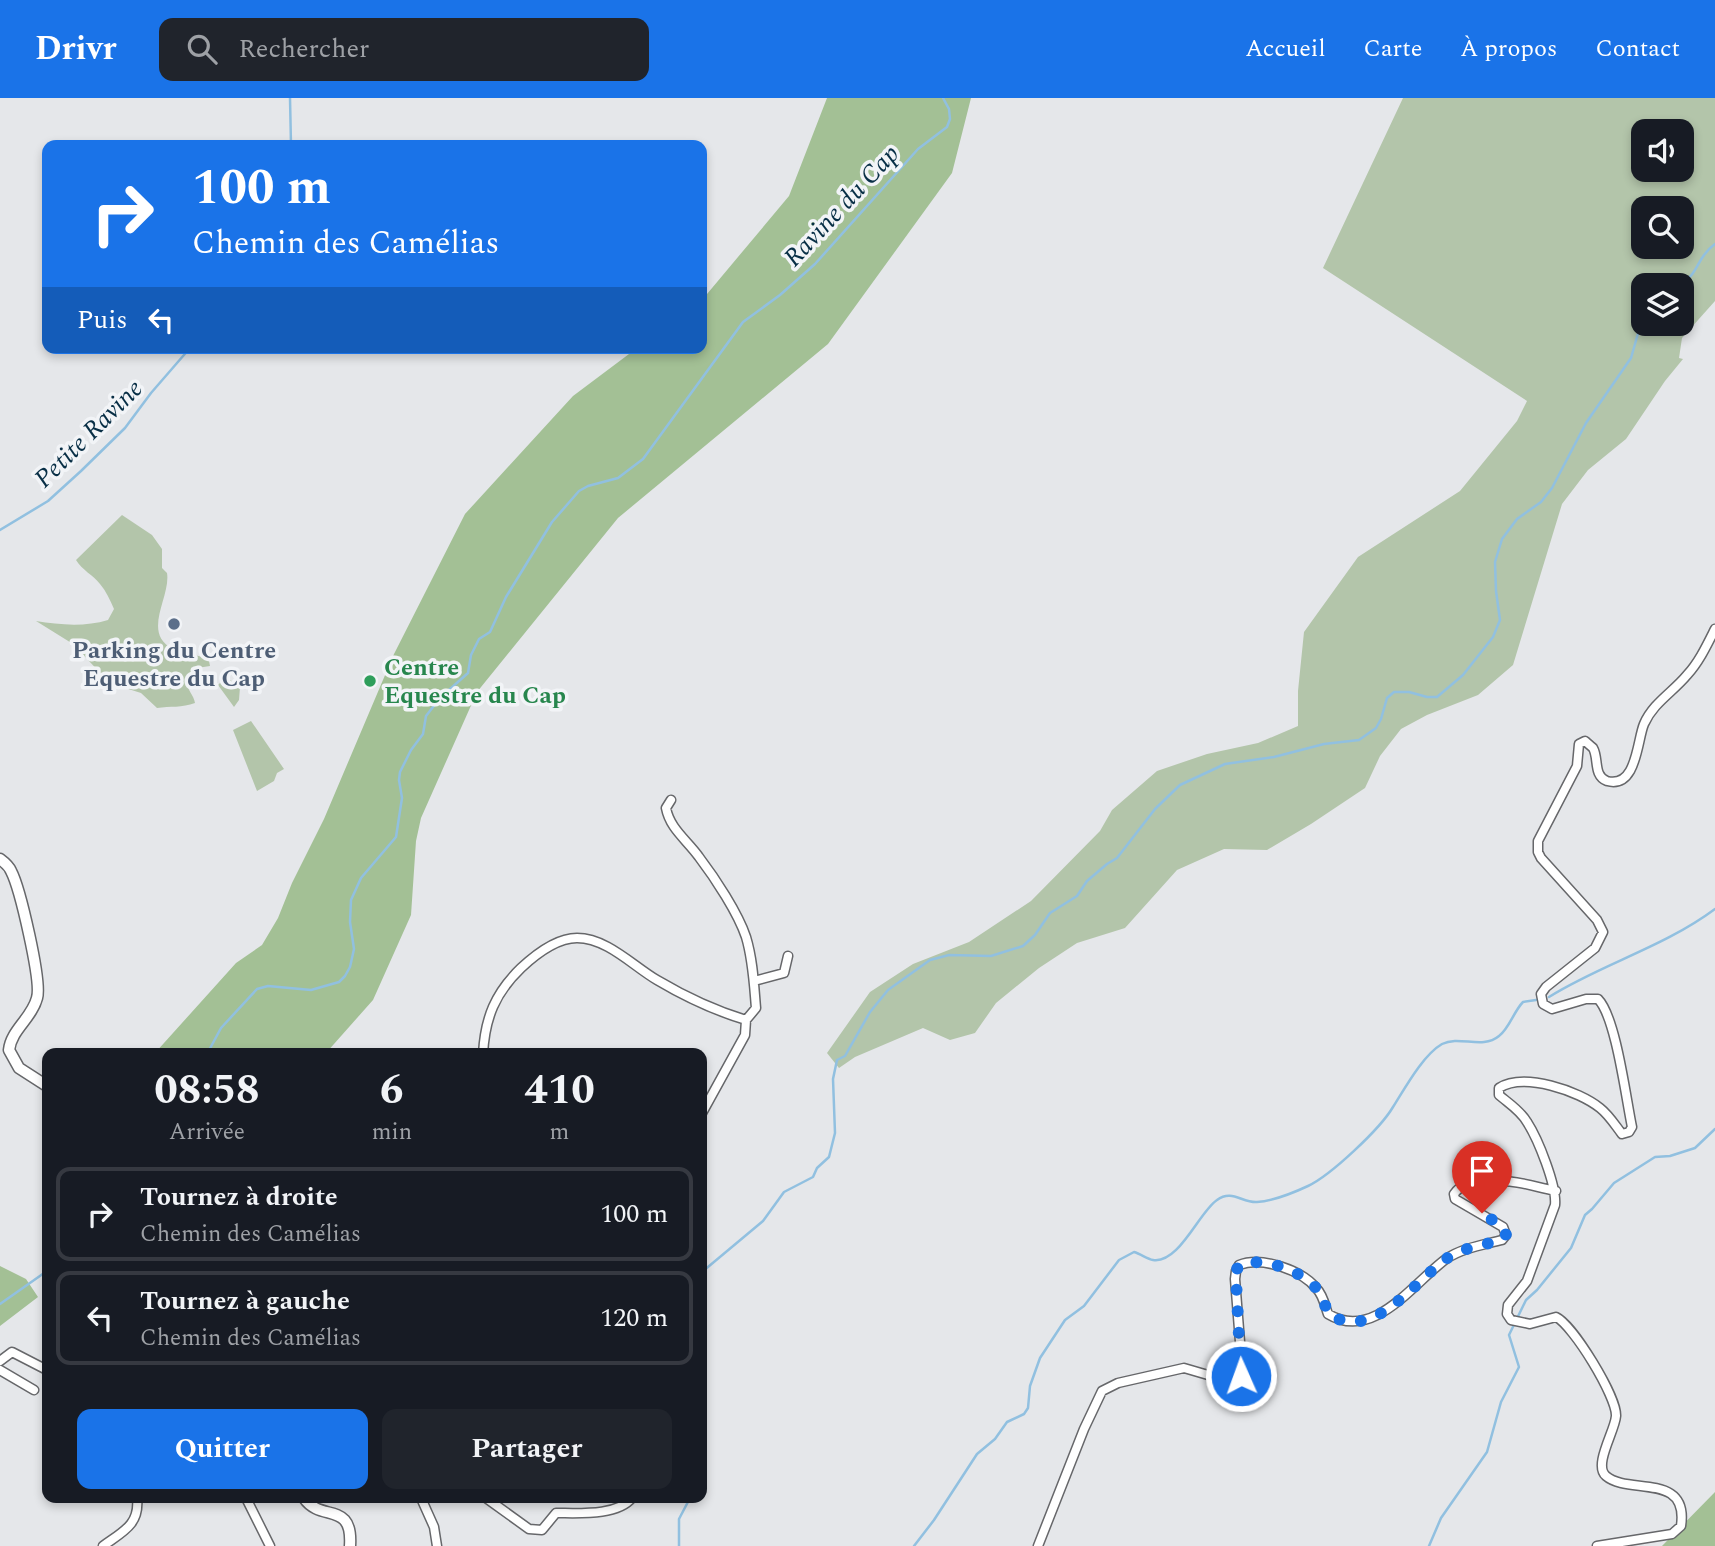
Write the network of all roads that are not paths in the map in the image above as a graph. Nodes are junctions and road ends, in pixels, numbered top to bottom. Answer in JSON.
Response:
{"nodes":[{"id":1,"x":1715,"y":629,"type":"edge"},
{"id":2,"x":671,"y":800,"type":"dead end"},
{"id":3,"x":0,"y":859,"type":"edge"},
{"id":4,"x":788,"y":956,"type":"dead end"},
{"id":5,"x":754,"y":981,"type":"junction"},
{"id":6,"x":746,"y":1020,"type":"junction"},
{"id":7,"x":484,"y":1048,"type":"edge"},
{"id":8,"x":42,"y":1083,"type":"edge"},
{"id":9,"x":707,"y":1104,"type":"edge"},
{"id":10,"x":1556,"y":1191,"type":"junction"},
{"id":11,"x":0,"y":1361,"type":"edge"},
{"id":12,"x":42,"y":1367,"type":"edge"},
{"id":13,"x":0,"y":1370,"type":"edge"},
{"id":14,"x":34,"y":1390,"type":"dead end"},
{"id":15,"x":138,"y":1503,"type":"edge"},
{"id":16,"x":248,"y":1503,"type":"edge"},
{"id":17,"x":309,"y":1503,"type":"edge"},
{"id":18,"x":423,"y":1503,"type":"edge"},
{"id":19,"x":493,"y":1503,"type":"edge"},
{"id":20,"x":627,"y":1503,"type":"edge"},
{"id":21,"x":103,"y":1546,"type":"edge"},
{"id":22,"x":270,"y":1546,"type":"edge"},
{"id":23,"x":350,"y":1546,"type":"edge"},
{"id":24,"x":437,"y":1546,"type":"edge"},
{"id":25,"x":1038,"y":1546,"type":"edge"},
{"id":26,"x":1597,"y":1546,"type":"edge"}],
"edges":[{"from":1,"to":10,"type":"street"},
{"from":2,"to":5,"type":"street"},
{"from":3,"to":8,"type":"main road"},
{"from":4,"to":5,"type":"street"},
{"from":5,"to":6,"type":"street"},
{"from":6,"to":7,"type":"street"},
{"from":6,"to":9,"type":"street"},
{"from":10,"to":25,"type":"street"},
{"from":10,"to":26,"type":"street"},
{"from":11,"to":12,"type":"street"},
{"from":13,"to":14,"type":"street"},
{"from":15,"to":21,"type":"street"},
{"from":16,"to":22,"type":"street"},
{"from":17,"to":23,"type":"main road"},
{"from":18,"to":24,"type":"street"},
{"from":19,"to":20,"type":"street"}]}
